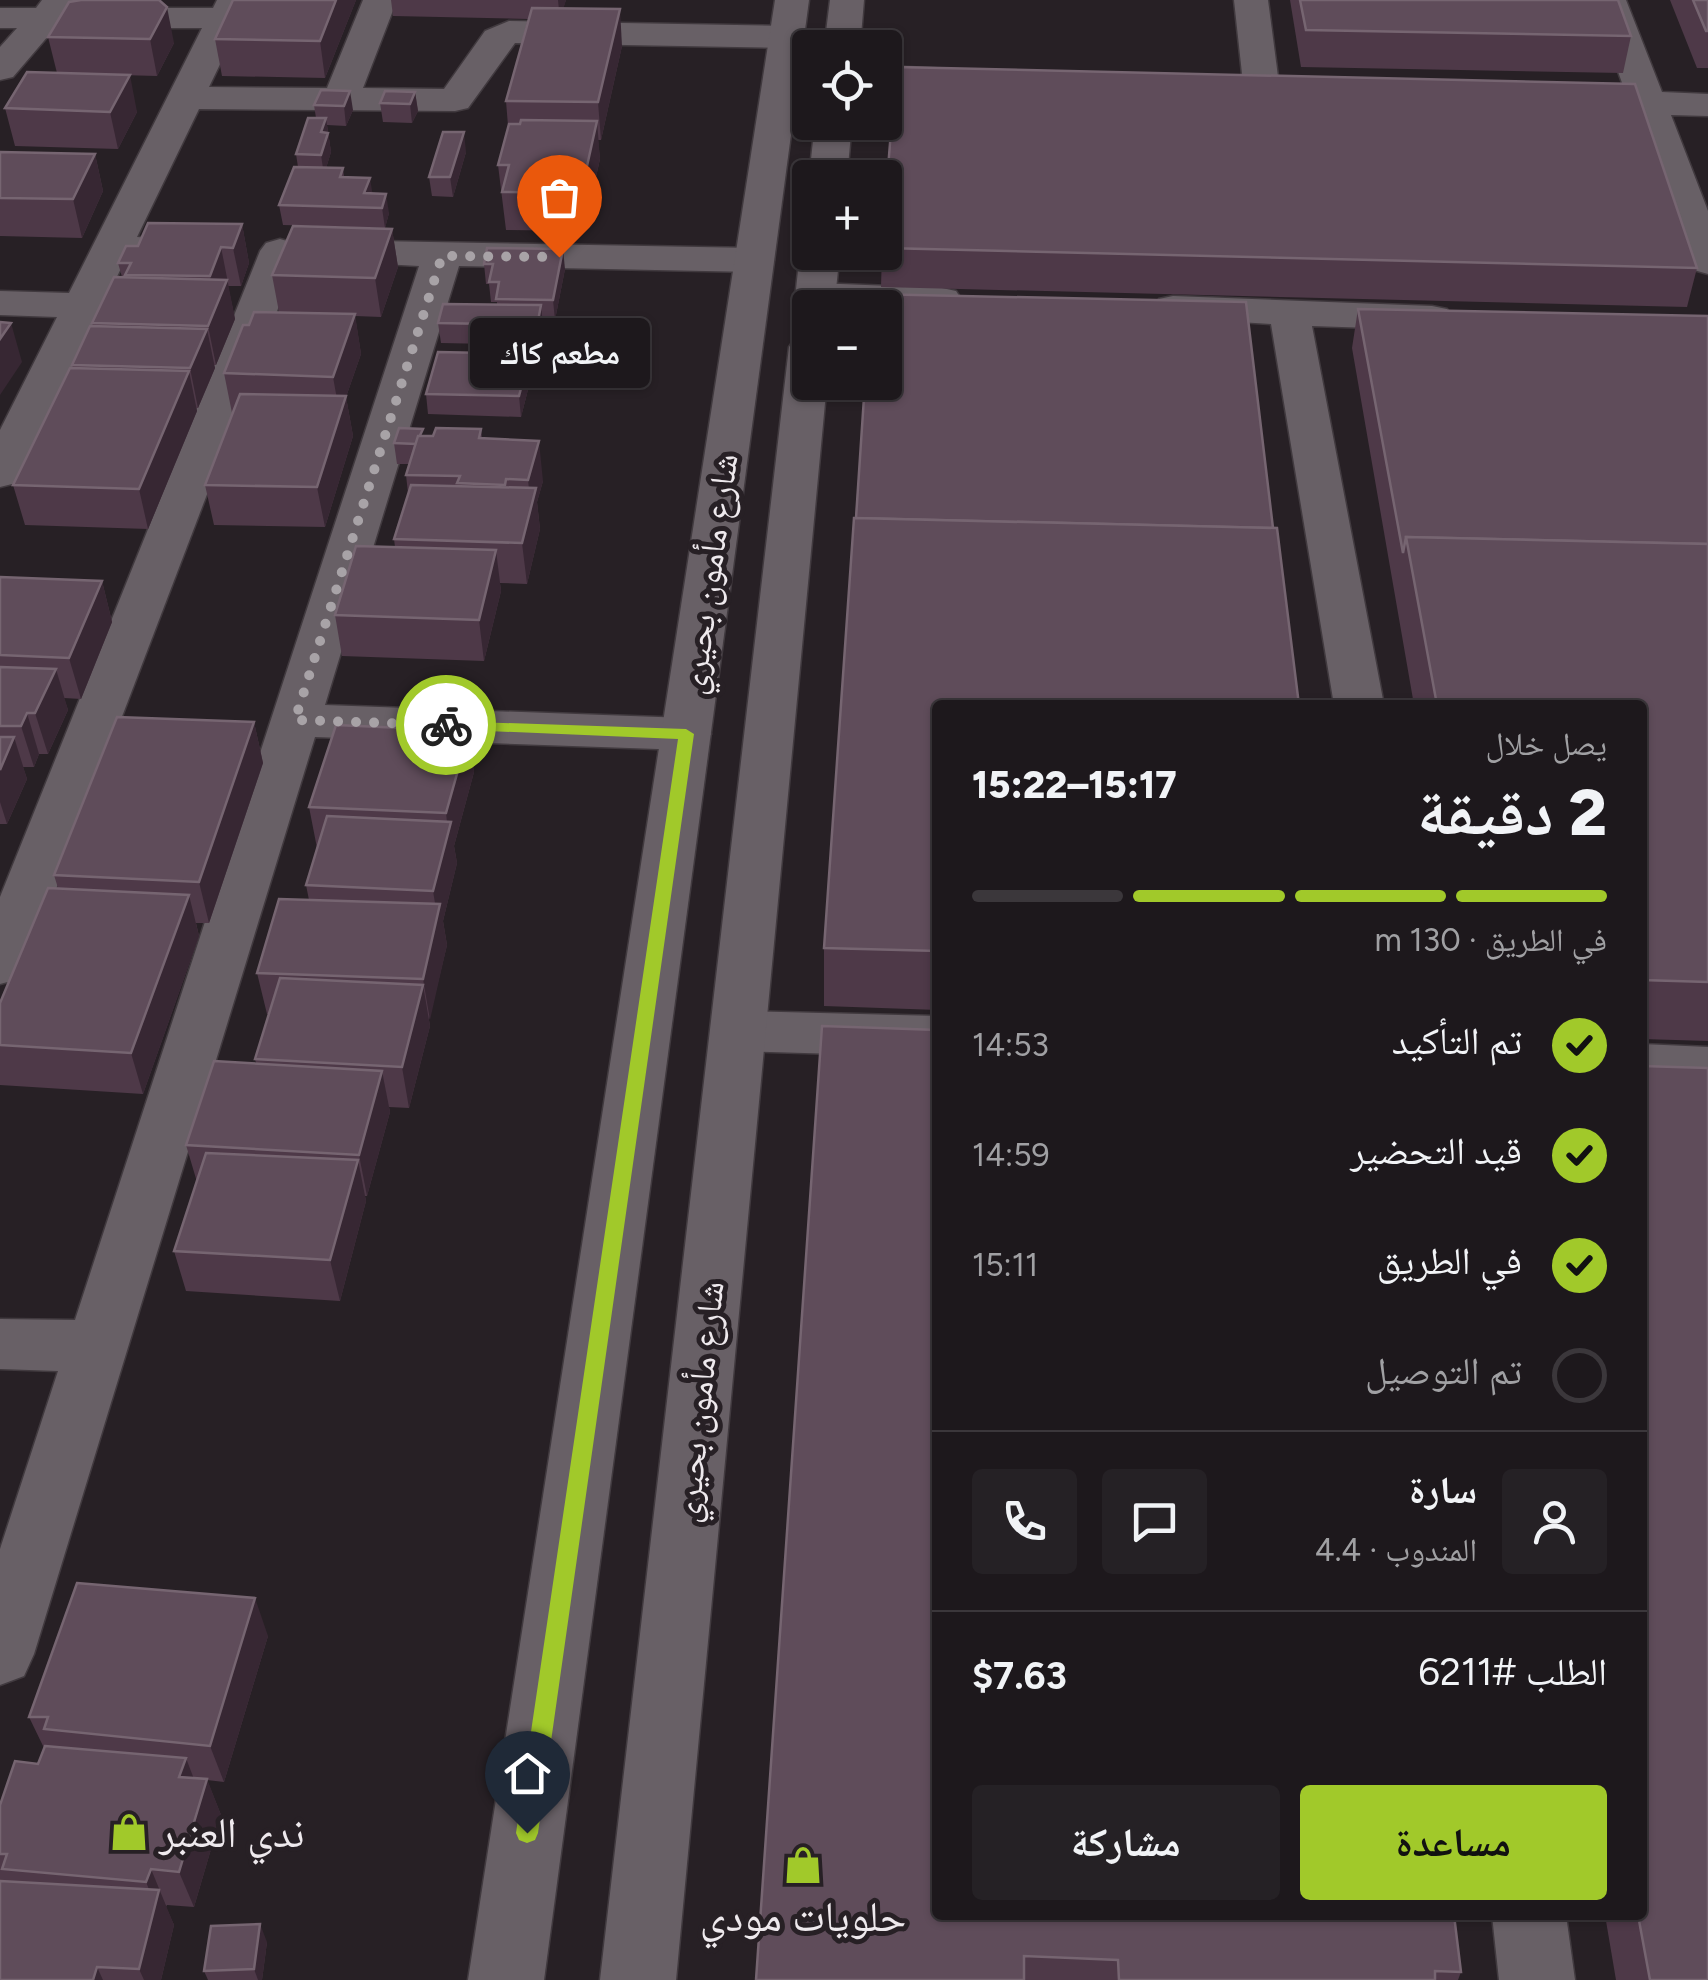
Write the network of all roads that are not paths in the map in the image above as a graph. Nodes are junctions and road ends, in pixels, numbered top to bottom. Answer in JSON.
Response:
{"nodes":[{"id":1,"x":380,"y":0,"type":"edge"},
{"id":2,"x":847,"y":0,"type":"edge"},
{"id":3,"x":1251,"y":0,"type":"edge"},
{"id":4,"x":1609,"y":0,"type":"edge"},
{"id":5,"x":229,"y":9,"type":"edge"},
{"id":6,"x":53,"y":10,"type":"edge"},
{"id":7,"x":0,"y":18,"type":"edge"},
{"id":8,"x":789,"y":19,"type":"edge"},
{"id":9,"x":844,"y":30,"type":"edge"},
{"id":10,"x":0,"y":69,"type":"edge"},
{"id":11,"x":902,"y":79,"type":"edge"},
{"id":12,"x":1004,"y":82,"type":"edge"},
{"id":13,"x":1222,"y":90,"type":"edge"},
{"id":14,"x":1262,"y":92,"type":"junction"},
{"id":15,"x":1300,"y":93,"type":"edge"},
{"id":16,"x":1530,"y":99,"type":"edge"},
{"id":17,"x":340,"y":100,"type":"junction"},
{"id":18,"x":1645,"y":102,"type":"junction"},
{"id":19,"x":183,"y":103,"type":"junction"},
{"id":20,"x":1708,"y":105,"type":"edge"},
{"id":21,"x":140,"y":107,"type":"dead end"},
{"id":22,"x":111,"y":248,"type":"junction"},
{"id":23,"x":280,"y":251,"type":"junction"},
{"id":24,"x":442,"y":256,"type":"junction"},
{"id":25,"x":754,"y":260,"type":"junction"},
{"id":26,"x":1708,"y":262,"type":"edge"},
{"id":27,"x":973,"y":301,"type":"edge"},
{"id":28,"x":0,"y":303,"type":"edge"},
{"id":29,"x":83,"y":306,"type":"junction"},
{"id":30,"x":1131,"y":306,"type":"edge"},
{"id":31,"x":902,"y":308,"type":"edge"},
{"id":32,"x":1289,"y":312,"type":"junction"},
{"id":33,"x":1469,"y":319,"type":"edge"},
{"id":34,"x":804,"y":400,"type":"edge"},
{"id":35,"x":0,"y":474,"type":"edge"},
{"id":36,"x":1358,"y":700,"type":"edge"},
{"id":37,"x":295,"y":720,"type":"junction"},
{"id":38,"x":686,"y":734,"type":"junction"},
{"id":39,"x":0,"y":964,"type":"edge"},
{"id":40,"x":739,"y":1030,"type":"junction"},
{"id":41,"x":932,"y":1038,"type":"edge"},
{"id":42,"x":1647,"y":1065,"type":"edge"},
{"id":43,"x":1708,"y":1068,"type":"edge"},
{"id":44,"x":0,"y":1344,"type":"edge"},
{"id":45,"x":97,"y":1346,"type":"junction"},
{"id":46,"x":0,"y":1654,"type":"edge"},
{"id":47,"x":1530,"y":1920,"type":"edge"},
{"id":48,"x":506,"y":1980,"type":"edge"},
{"id":49,"x":638,"y":1980,"type":"edge"},
{"id":50,"x":1538,"y":1980,"type":"edge"}],
"edges":[{"from":1,"to":17,"type":"street"},
{"from":2,"to":9,"type":"street"},
{"from":3,"to":14,"type":"street"},
{"from":4,"to":18,"type":"street"},
{"from":5,"to":6,"type":"street"},
{"from":5,"to":19,"type":"street"},
{"from":6,"to":7,"type":"street"},
{"from":6,"to":10,"type":"street"},
{"from":8,"to":17,"type":"street"},
{"from":8,"to":25,"type":"street","name":"شارع مأمون بحيري"},
{"from":11,"to":12,"type":"street"},
{"from":13,"to":14,"type":"street"},
{"from":14,"to":15,"type":"street"},
{"from":16,"to":18,"type":"street"},
{"from":17,"to":19,"type":"street"},
{"from":18,"to":20,"type":"street"},
{"from":18,"to":26,"type":"street"},
{"from":19,"to":21,"type":"street"},
{"from":19,"to":22,"type":"street"},
{"from":22,"to":23,"type":"street"},
{"from":22,"to":29,"type":"street"},
{"from":23,"to":24,"type":"street"},
{"from":23,"to":39,"type":"street"},
{"from":24,"to":25,"type":"street"},
{"from":24,"to":37,"type":"street"},
{"from":25,"to":38,"type":"street","name":"شارع مأمون بحيري"},
{"from":27,"to":31,"type":"street"},
{"from":28,"to":29,"type":"street"},
{"from":29,"to":35,"type":"street"},
{"from":30,"to":32,"type":"street"},
{"from":32,"to":33,"type":"street"},
{"from":32,"to":36,"type":"street"},
{"from":34,"to":40,"type":"street","name":"شارع مأمون بحيري"},
{"from":37,"to":38,"type":"street"},
{"from":37,"to":45,"type":"street"},
{"from":38,"to":48,"type":"street","name":"شارع مأمون بحيري"},
{"from":40,"to":41,"type":"street"},
{"from":40,"to":49,"type":"street","name":"شارع مأمون بحيري"},
{"from":42,"to":43,"type":"street"},
{"from":44,"to":45,"type":"street"},
{"from":45,"to":46,"type":"street"},
{"from":47,"to":50,"type":"street"}]}
